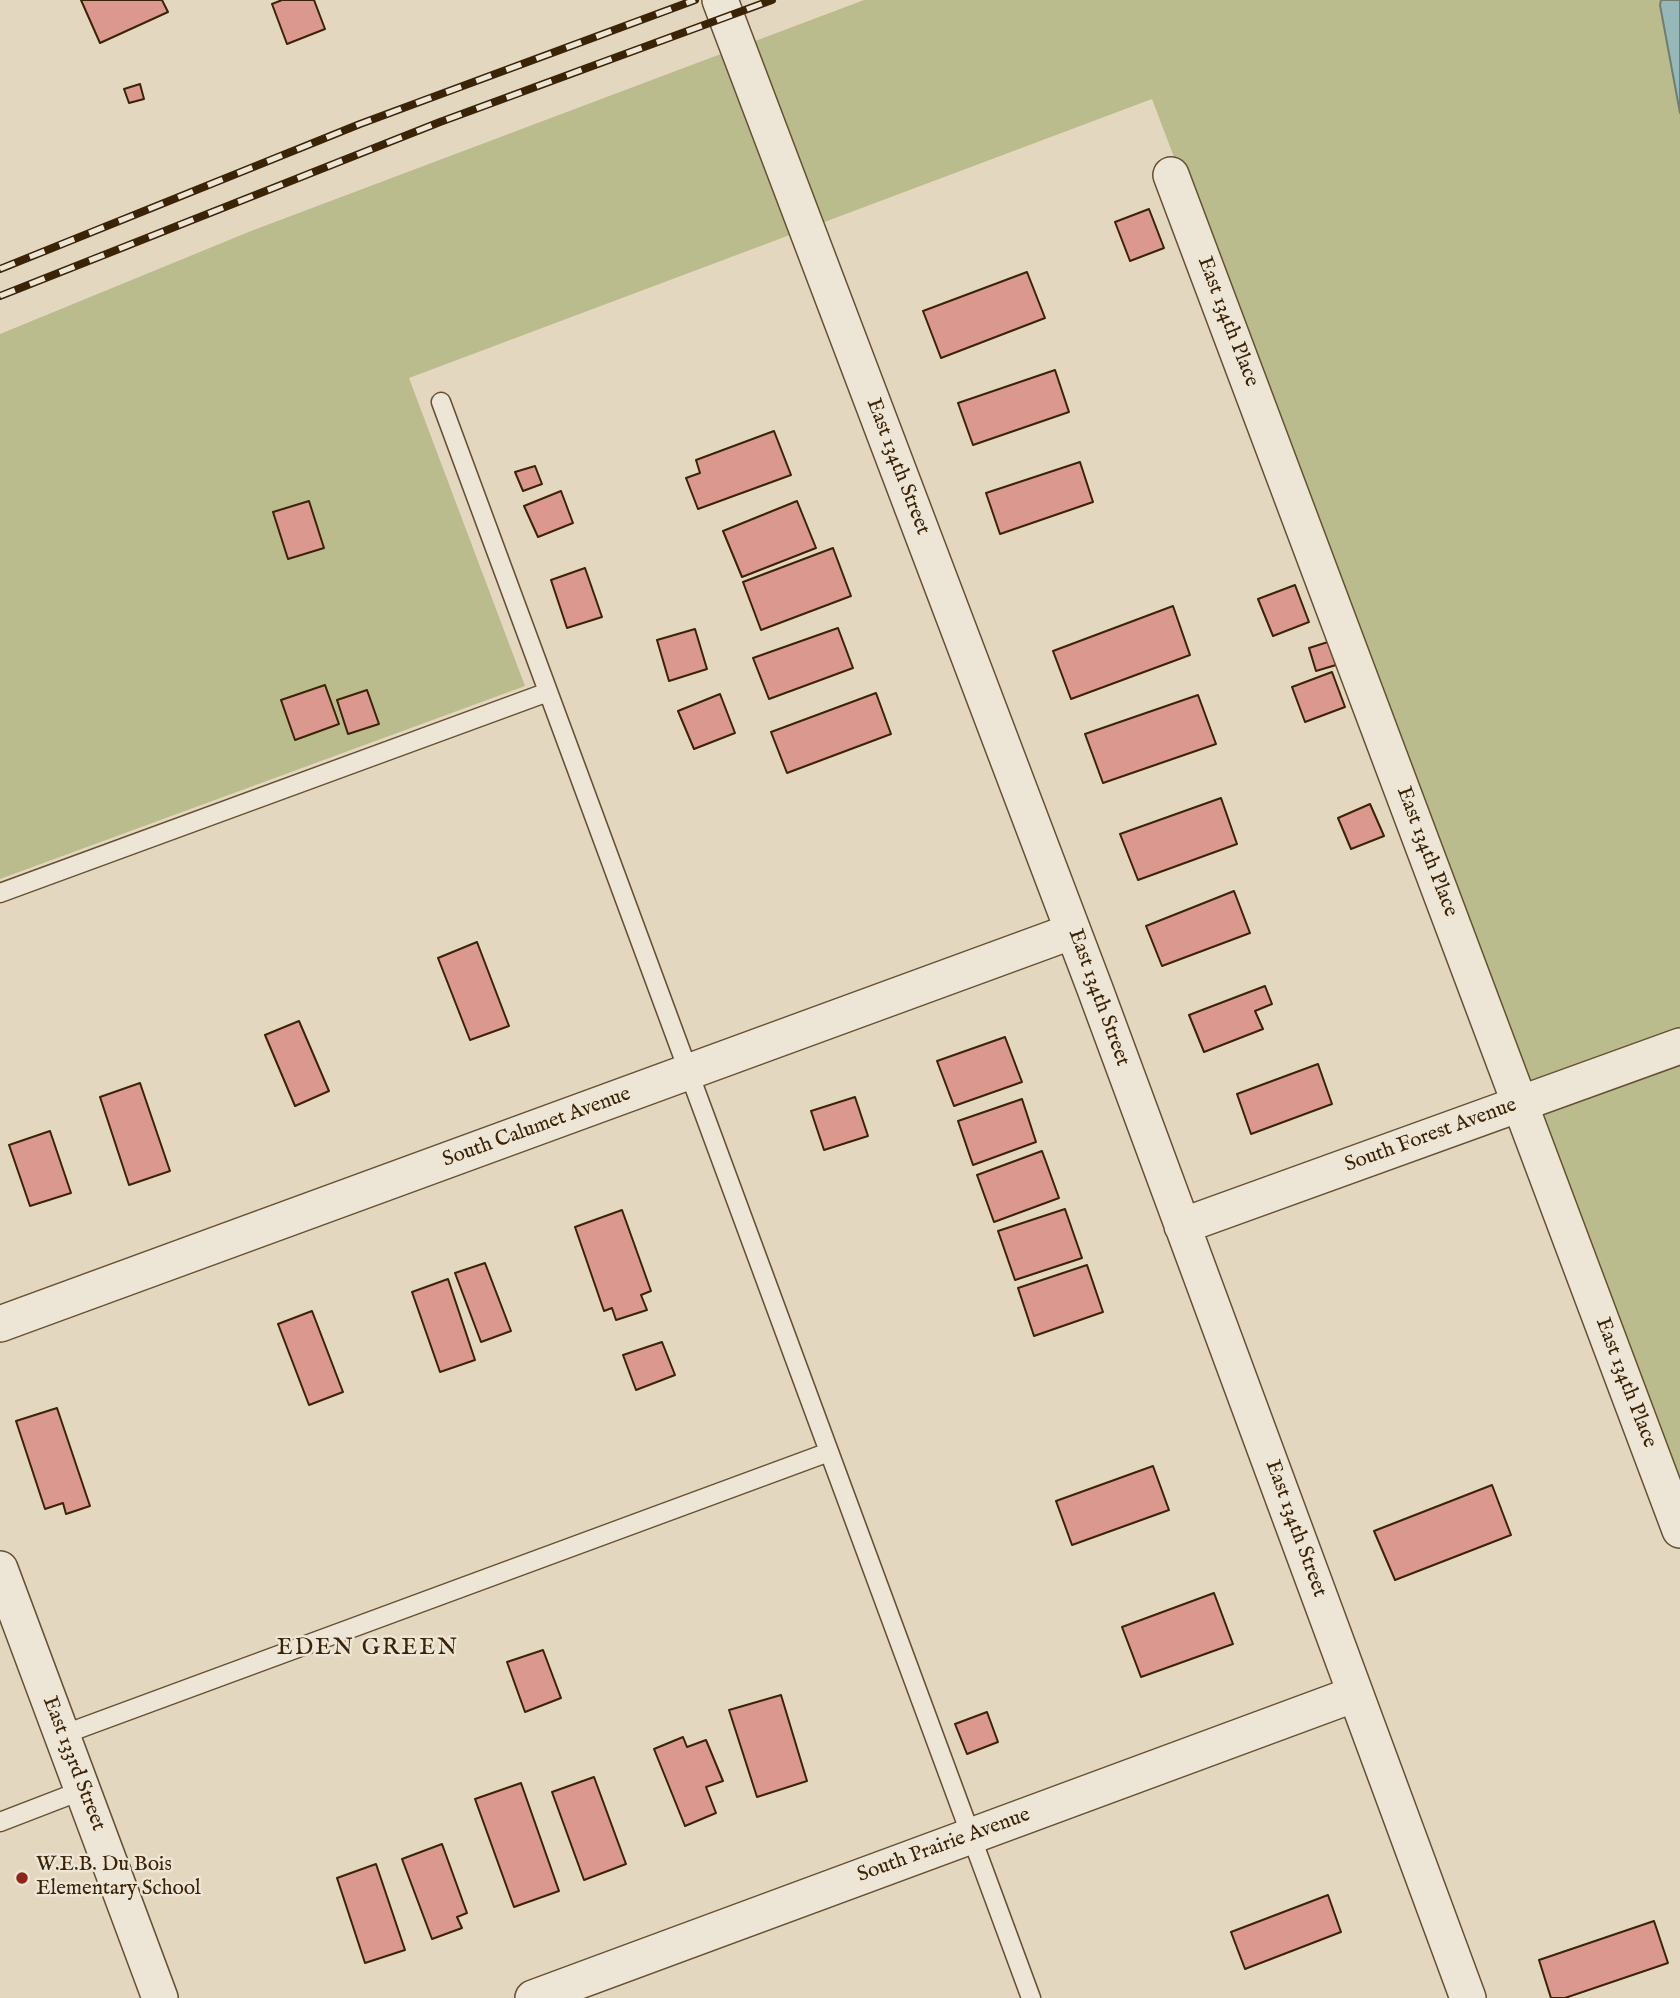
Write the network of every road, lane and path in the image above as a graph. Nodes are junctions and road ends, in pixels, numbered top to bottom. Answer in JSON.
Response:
{"nodes":[{"id":1,"x":720,"y":0,"type":"edge"},
{"id":2,"x":1171,"y":175,"type":"dead end"},
{"id":3,"x":441,"y":402,"type":"dead end"},
{"id":4,"x":548,"y":692,"type":"junction"},
{"id":5,"x":0,"y":892,"type":"edge"},
{"id":6,"x":1073,"y":931,"type":"junction"},
{"id":7,"x":1680,"y":1046,"type":"edge"},
{"id":8,"x":689,"y":1072,"type":"junction"},
{"id":9,"x":1520,"y":1104,"type":"junction"},
{"id":10,"x":1182,"y":1226,"type":"junction"},
{"id":11,"x":0,"y":1324,"type":"edge"},
{"id":12,"x":829,"y":1452,"type":"junction"},
{"id":13,"x":1680,"y":1530,"type":"edge"},
{"id":14,"x":0,"y":1569,"type":"edge"},
{"id":15,"x":1355,"y":1693,"type":"junction"},
{"id":16,"x":62,"y":1735,"type":"junction"},
{"id":17,"x":83,"y":1790,"type":"junction"},
{"id":18,"x":0,"y":1822,"type":"edge"},
{"id":19,"x":972,"y":1835,"type":"junction"},
{"id":20,"x":160,"y":1998,"type":"edge"},
{"id":21,"x":533,"y":1998,"type":"edge"},
{"id":22,"x":1031,"y":1998,"type":"edge"},
{"id":23,"x":1468,"y":1998,"type":"edge"}],
"edges":[{"from":1,"to":6,"type":"street","name":"East 134th Street"},
{"from":2,"to":9,"type":"street","name":"East 134th Place"},
{"from":3,"to":4,"type":"lane"},
{"from":4,"to":5,"type":"lane"},
{"from":4,"to":8,"type":"lane"},
{"from":6,"to":8,"type":"street","name":"South Calumet Avenue"},
{"from":6,"to":10,"type":"street","name":"East 134th Street"},
{"from":7,"to":9,"type":"street","name":"South Forest Avenue"},
{"from":8,"to":11,"type":"street","name":"South Calumet Avenue"},
{"from":8,"to":12,"type":"lane"},
{"from":9,"to":10,"type":"street","name":"South Forest Avenue"},
{"from":9,"to":13,"type":"street","name":"East 134th Place"},
{"from":10,"to":15,"type":"street","name":"East 134th Street"},
{"from":12,"to":16,"type":"lane"},
{"from":12,"to":19,"type":"lane"},
{"from":14,"to":16,"type":"street","name":"East 133rd Street"},
{"from":15,"to":19,"type":"street","name":"South Prairie Avenue"},
{"from":15,"to":23,"type":"street","name":"East 134th Street"},
{"from":16,"to":17,"type":"street","name":"East 133rd Street"},
{"from":17,"to":18,"type":"lane"},
{"from":17,"to":20,"type":"street","name":"East 133rd Street"},
{"from":19,"to":21,"type":"street","name":"South Prairie Avenue"},
{"from":19,"to":22,"type":"lane"}]}
